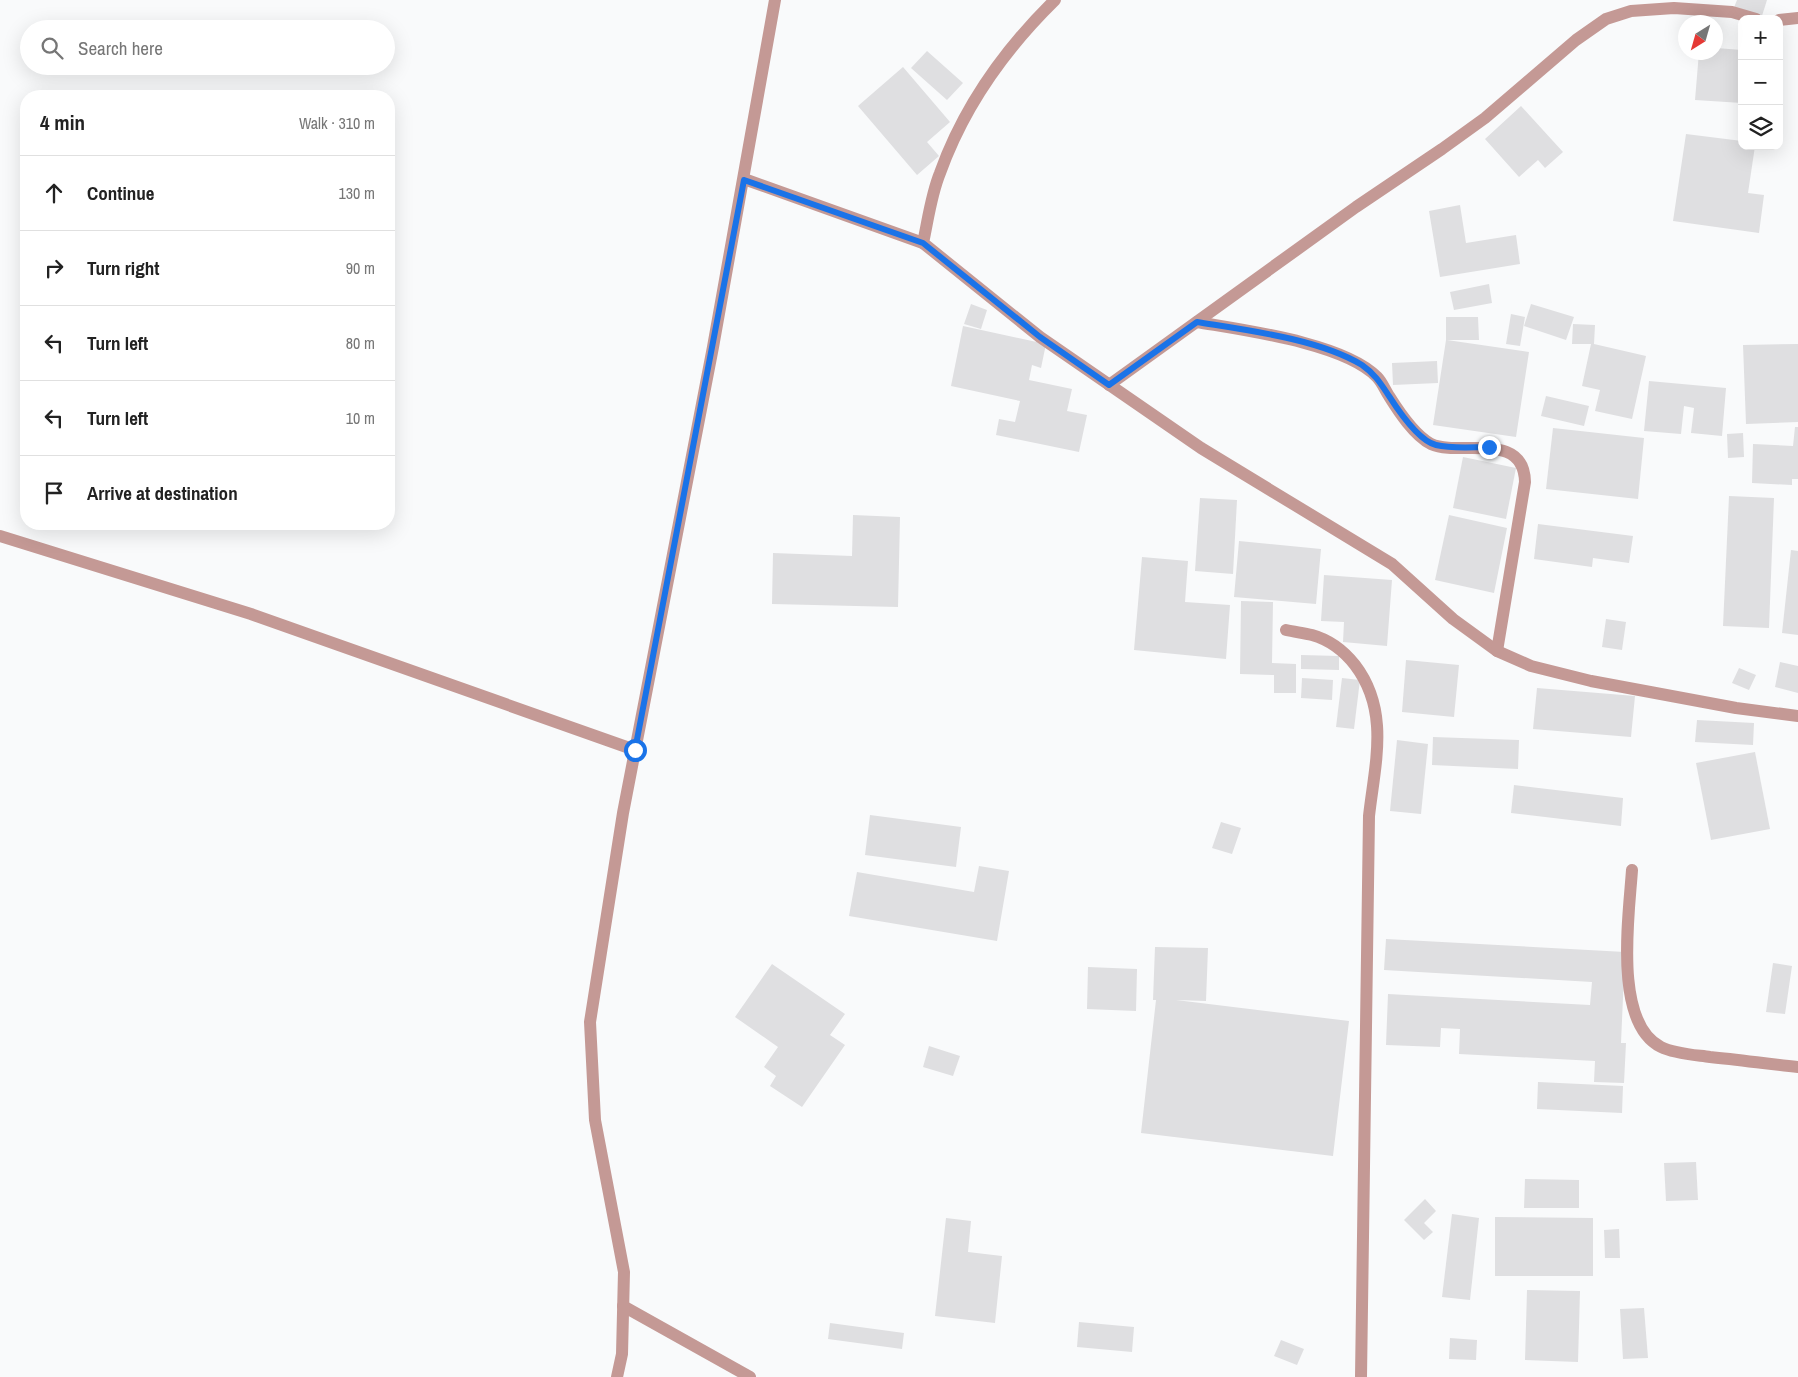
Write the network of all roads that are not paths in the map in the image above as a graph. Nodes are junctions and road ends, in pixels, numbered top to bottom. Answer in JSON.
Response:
{"nodes":[{"id":1,"x":775,"y":0,"type":"edge"},
{"id":2,"x":1055,"y":0,"type":"edge"},
{"id":3,"x":1742,"y":15,"type":"edge"},
{"id":4,"x":1798,"y":18,"type":"edge"},
{"id":5,"x":1783,"y":20,"type":"edge"},
{"id":6,"x":744,"y":180,"type":"junction"},
{"id":7,"x":923,"y":243,"type":"junction"},
{"id":8,"x":1197,"y":322,"type":"junction"},
{"id":9,"x":1109,"y":385,"type":"junction"},
{"id":10,"x":0,"y":536,"type":"edge"},
{"id":11,"x":1286,"y":630,"type":"dead end"},
{"id":12,"x":1497,"y":651,"type":"junction"},
{"id":13,"x":1798,"y":716,"type":"edge"},
{"id":14,"x":635,"y":750,"type":"junction"},
{"id":15,"x":1632,"y":870,"type":"dead end"},
{"id":16,"x":1798,"y":1067,"type":"edge"},
{"id":17,"x":623,"y":1306,"type":"junction"},
{"id":18,"x":617,"y":1377,"type":"edge"},
{"id":19,"x":750,"y":1377,"type":"edge"},
{"id":20,"x":1361,"y":1377,"type":"edge"}],
"edges":[{"from":1,"to":6,"type":"street"},
{"from":2,"to":7,"type":"street"},
{"from":3,"to":8,"type":"street"},
{"from":4,"to":5,"type":"street"},
{"from":6,"to":7,"type":"street"},
{"from":6,"to":14,"type":"street"},
{"from":7,"to":9,"type":"street"},
{"from":8,"to":9,"type":"street"},
{"from":8,"to":12,"type":"street"},
{"from":9,"to":12,"type":"street"},
{"from":10,"to":14,"type":"street"},
{"from":11,"to":20,"type":"street"},
{"from":12,"to":13,"type":"street"},
{"from":14,"to":17,"type":"street"},
{"from":15,"to":16,"type":"street"},
{"from":17,"to":18,"type":"street"},
{"from":17,"to":19,"type":"street"}]}
